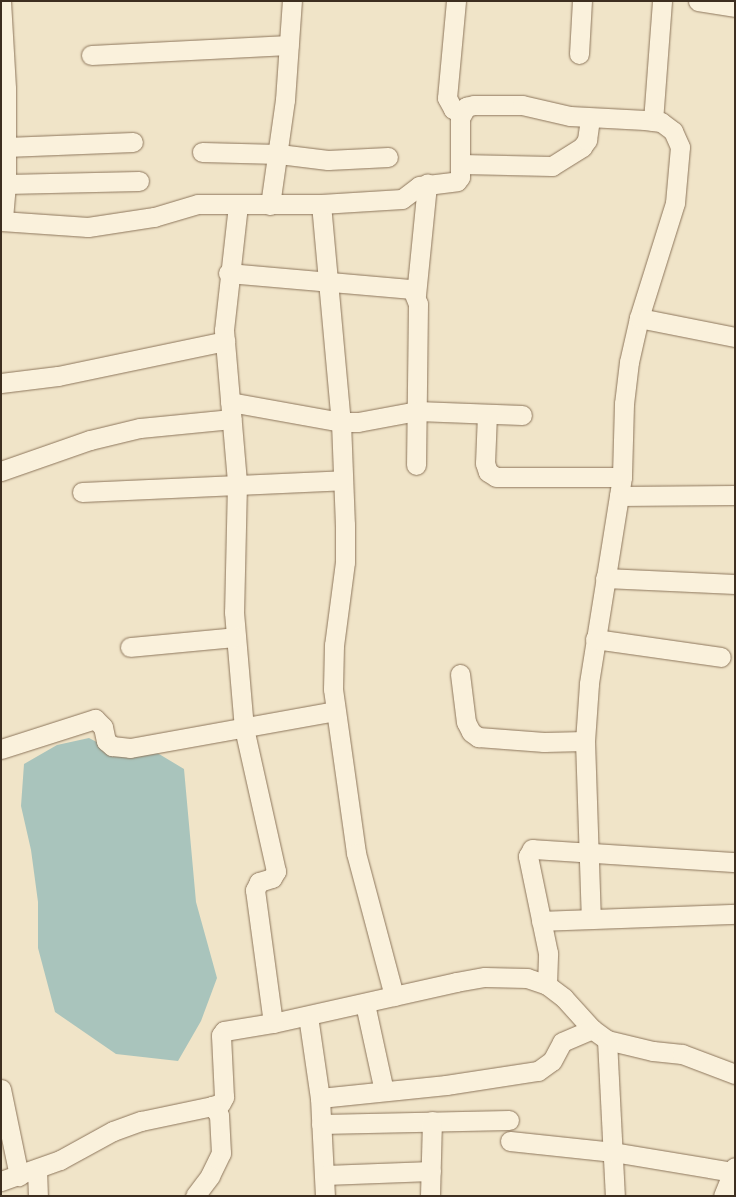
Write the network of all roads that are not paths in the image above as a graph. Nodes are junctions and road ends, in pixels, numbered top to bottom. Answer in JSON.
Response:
{"nodes":[{"id":1,"x":1,"y":1,"type":"edge"},
{"id":2,"x":292,"y":1,"type":"edge"},
{"id":3,"x":456,"y":1,"type":"edge"},
{"id":4,"x":582,"y":1,"type":"edge"},
{"id":5,"x":662,"y":1,"type":"edge"},
{"id":6,"x":698,"y":1,"type":"edge"},
{"id":7,"x":735,"y":7,"type":"edge"},
{"id":8,"x":289,"y":46,"type":"junction"},
{"id":9,"x":579,"y":54,"type":"dead end"},
{"id":10,"x":91,"y":55,"type":"dead end"},
{"id":11,"x":461,"y":112,"type":"junction"},
{"id":12,"x":590,"y":118,"type":"junction"},
{"id":13,"x":653,"y":121,"type":"junction"},
{"id":14,"x":133,"y":142,"type":"dead end"},
{"id":15,"x":6,"y":147,"type":"junction"},
{"id":16,"x":202,"y":152,"type":"dead end"},
{"id":17,"x":279,"y":154,"type":"junction"},
{"id":18,"x":388,"y":157,"type":"dead end"},
{"id":19,"x":461,"y":164,"type":"junction"},
{"id":20,"x":139,"y":181,"type":"dead end"},
{"id":21,"x":6,"y":184,"type":"junction"},
{"id":22,"x":426,"y":184,"type":"junction"},
{"id":23,"x":270,"y":204,"type":"junction"},
{"id":24,"x":321,"y":204,"type":"junction"},
{"id":25,"x":238,"y":205,"type":"junction"},
{"id":26,"x":2,"y":221,"type":"edge"},
{"id":27,"x":228,"y":273,"type":"junction"},
{"id":28,"x":328,"y":281,"type":"junction"},
{"id":29,"x":416,"y":295,"type":"junction"},
{"id":30,"x":639,"y":318,"type":"junction"},
{"id":31,"x":735,"y":337,"type":"edge"},
{"id":32,"x":225,"y":341,"type":"junction"},
{"id":33,"x":1,"y":383,"type":"edge"},
{"id":34,"x":231,"y":410,"type":"junction"},
{"id":35,"x":417,"y":412,"type":"junction"},
{"id":36,"x":486,"y":414,"type":"junction"},
{"id":37,"x":522,"y":415,"type":"dead end"},
{"id":38,"x":341,"y":422,"type":"junction"},
{"id":39,"x":416,"y":465,"type":"dead end"},
{"id":40,"x":1,"y":470,"type":"edge"},
{"id":41,"x":622,"y":477,"type":"junction"},
{"id":42,"x":343,"y":480,"type":"junction"},
{"id":43,"x":238,"y":483,"type":"junction"},
{"id":44,"x":82,"y":492,"type":"dead end"},
{"id":45,"x":735,"y":495,"type":"edge"},
{"id":46,"x":619,"y":496,"type":"junction"},
{"id":47,"x":605,"y":578,"type":"junction"},
{"id":48,"x":735,"y":584,"type":"edge"},
{"id":49,"x":236,"y":637,"type":"junction"},
{"id":50,"x":595,"y":639,"type":"junction"},
{"id":51,"x":130,"y":647,"type":"dead end"},
{"id":52,"x":721,"y":657,"type":"dead end"},
{"id":53,"x":460,"y":674,"type":"dead end"},
{"id":54,"x":336,"y":711,"type":"junction"},
{"id":55,"x":244,"y":728,"type":"junction"},
{"id":56,"x":585,"y":741,"type":"junction"},
{"id":57,"x":1,"y":749,"type":"edge"},
{"id":58,"x":590,"y":851,"type":"junction"},
{"id":59,"x":735,"y":862,"type":"edge"},
{"id":60,"x":735,"y":914,"type":"edge"},
{"id":61,"x":591,"y":919,"type":"junction"},
{"id":62,"x":541,"y":921,"type":"junction"},
{"id":63,"x":547,"y":985,"type":"junction"},
{"id":64,"x":394,"y":996,"type":"junction"},
{"id":65,"x":365,"y":1004,"type":"junction"},
{"id":66,"x":308,"y":1016,"type":"junction"},
{"id":67,"x":273,"y":1023,"type":"junction"},
{"id":68,"x":600,"y":1035,"type":"junction"},
{"id":69,"x":735,"y":1074,"type":"edge"},
{"id":70,"x":1,"y":1089,"type":"edge"},
{"id":71,"x":384,"y":1091,"type":"junction"},
{"id":72,"x":320,"y":1098,"type":"junction"},
{"id":73,"x":212,"y":1106,"type":"junction"},
{"id":74,"x":509,"y":1120,"type":"dead end"},
{"id":75,"x":432,"y":1121,"type":"junction"},
{"id":76,"x":321,"y":1124,"type":"junction"},
{"id":77,"x":510,"y":1142,"type":"dead end"},
{"id":78,"x":613,"y":1152,"type":"junction"},
{"id":79,"x":37,"y":1169,"type":"junction"},
{"id":80,"x":734,"y":1170,"type":"edge"},
{"id":81,"x":431,"y":1171,"type":"junction"},
{"id":82,"x":325,"y":1175,"type":"junction"},
{"id":83,"x":10,"y":1178,"type":"edge"},
{"id":84,"x":38,"y":1196,"type":"edge"},
{"id":85,"x":195,"y":1196,"type":"edge"},
{"id":86,"x":325,"y":1196,"type":"edge"},
{"id":87,"x":430,"y":1196,"type":"edge"},
{"id":88,"x":615,"y":1196,"type":"edge"},
{"id":89,"x":723,"y":1196,"type":"edge"}],
"edges":[{"from":1,"to":15,"type":"street"},
{"from":2,"to":8,"type":"street"},
{"from":3,"to":11,"type":"street"},
{"from":4,"to":9,"type":"street"},
{"from":5,"to":13,"type":"street"},
{"from":6,"to":7,"type":"street"},
{"from":8,"to":10,"type":"street"},
{"from":8,"to":17,"type":"street"},
{"from":11,"to":12,"type":"street"},
{"from":11,"to":19,"type":"street"},
{"from":12,"to":13,"type":"street"},
{"from":12,"to":19,"type":"street"},
{"from":13,"to":30,"type":"street"},
{"from":14,"to":15,"type":"street"},
{"from":15,"to":21,"type":"street"},
{"from":16,"to":17,"type":"street"},
{"from":17,"to":18,"type":"street"},
{"from":17,"to":23,"type":"street"},
{"from":19,"to":22,"type":"street"},
{"from":20,"to":21,"type":"street"},
{"from":21,"to":26,"type":"street"},
{"from":22,"to":24,"type":"street"},
{"from":22,"to":29,"type":"street"},
{"from":23,"to":24,"type":"street"},
{"from":23,"to":25,"type":"street"},
{"from":24,"to":28,"type":"street"},
{"from":25,"to":26,"type":"street"},
{"from":25,"to":27,"type":"street"},
{"from":27,"to":28,"type":"street"},
{"from":27,"to":32,"type":"street"},
{"from":28,"to":29,"type":"street"},
{"from":28,"to":38,"type":"street"},
{"from":29,"to":35,"type":"street"},
{"from":30,"to":31,"type":"street"},
{"from":30,"to":41,"type":"street"},
{"from":32,"to":33,"type":"street"},
{"from":32,"to":34,"type":"street"},
{"from":34,"to":38,"type":"street"},
{"from":34,"to":40,"type":"street"},
{"from":34,"to":43,"type":"street"},
{"from":35,"to":36,"type":"street"},
{"from":35,"to":38,"type":"street"},
{"from":35,"to":39,"type":"street"},
{"from":36,"to":37,"type":"street"},
{"from":36,"to":41,"type":"street"},
{"from":38,"to":42,"type":"street"},
{"from":41,"to":46,"type":"street"},
{"from":42,"to":43,"type":"street"},
{"from":42,"to":54,"type":"street"},
{"from":43,"to":44,"type":"street"},
{"from":43,"to":49,"type":"street"},
{"from":45,"to":46,"type":"street"},
{"from":46,"to":47,"type":"street"},
{"from":47,"to":48,"type":"street"},
{"from":47,"to":50,"type":"street"},
{"from":49,"to":51,"type":"street"},
{"from":49,"to":55,"type":"street"},
{"from":50,"to":52,"type":"street"},
{"from":50,"to":56,"type":"street"},
{"from":53,"to":56,"type":"street"},
{"from":54,"to":55,"type":"street"},
{"from":54,"to":64,"type":"street"},
{"from":55,"to":57,"type":"street"},
{"from":55,"to":67,"type":"street"},
{"from":56,"to":58,"type":"street"},
{"from":58,"to":59,"type":"street"},
{"from":58,"to":61,"type":"street"},
{"from":58,"to":62,"type":"street"},
{"from":60,"to":61,"type":"street"},
{"from":61,"to":62,"type":"street"},
{"from":62,"to":63,"type":"street"},
{"from":63,"to":64,"type":"street"},
{"from":63,"to":68,"type":"street"},
{"from":64,"to":65,"type":"street"},
{"from":65,"to":66,"type":"street"},
{"from":65,"to":71,"type":"street"},
{"from":66,"to":67,"type":"street"},
{"from":66,"to":72,"type":"street"},
{"from":67,"to":73,"type":"street"},
{"from":68,"to":69,"type":"street"},
{"from":68,"to":71,"type":"street"},
{"from":68,"to":78,"type":"street"},
{"from":70,"to":83,"type":"street"},
{"from":71,"to":72,"type":"street"},
{"from":72,"to":76,"type":"street"},
{"from":73,"to":79,"type":"street"},
{"from":73,"to":85,"type":"street"},
{"from":74,"to":75,"type":"street"},
{"from":75,"to":76,"type":"street"},
{"from":75,"to":81,"type":"street"},
{"from":76,"to":82,"type":"street"},
{"from":77,"to":78,"type":"street"},
{"from":78,"to":80,"type":"street"},
{"from":78,"to":88,"type":"street"},
{"from":79,"to":83,"type":"street"},
{"from":79,"to":84,"type":"street"},
{"from":80,"to":89,"type":"street"},
{"from":81,"to":82,"type":"street"},
{"from":81,"to":87,"type":"street"},
{"from":82,"to":86,"type":"street"}]}
